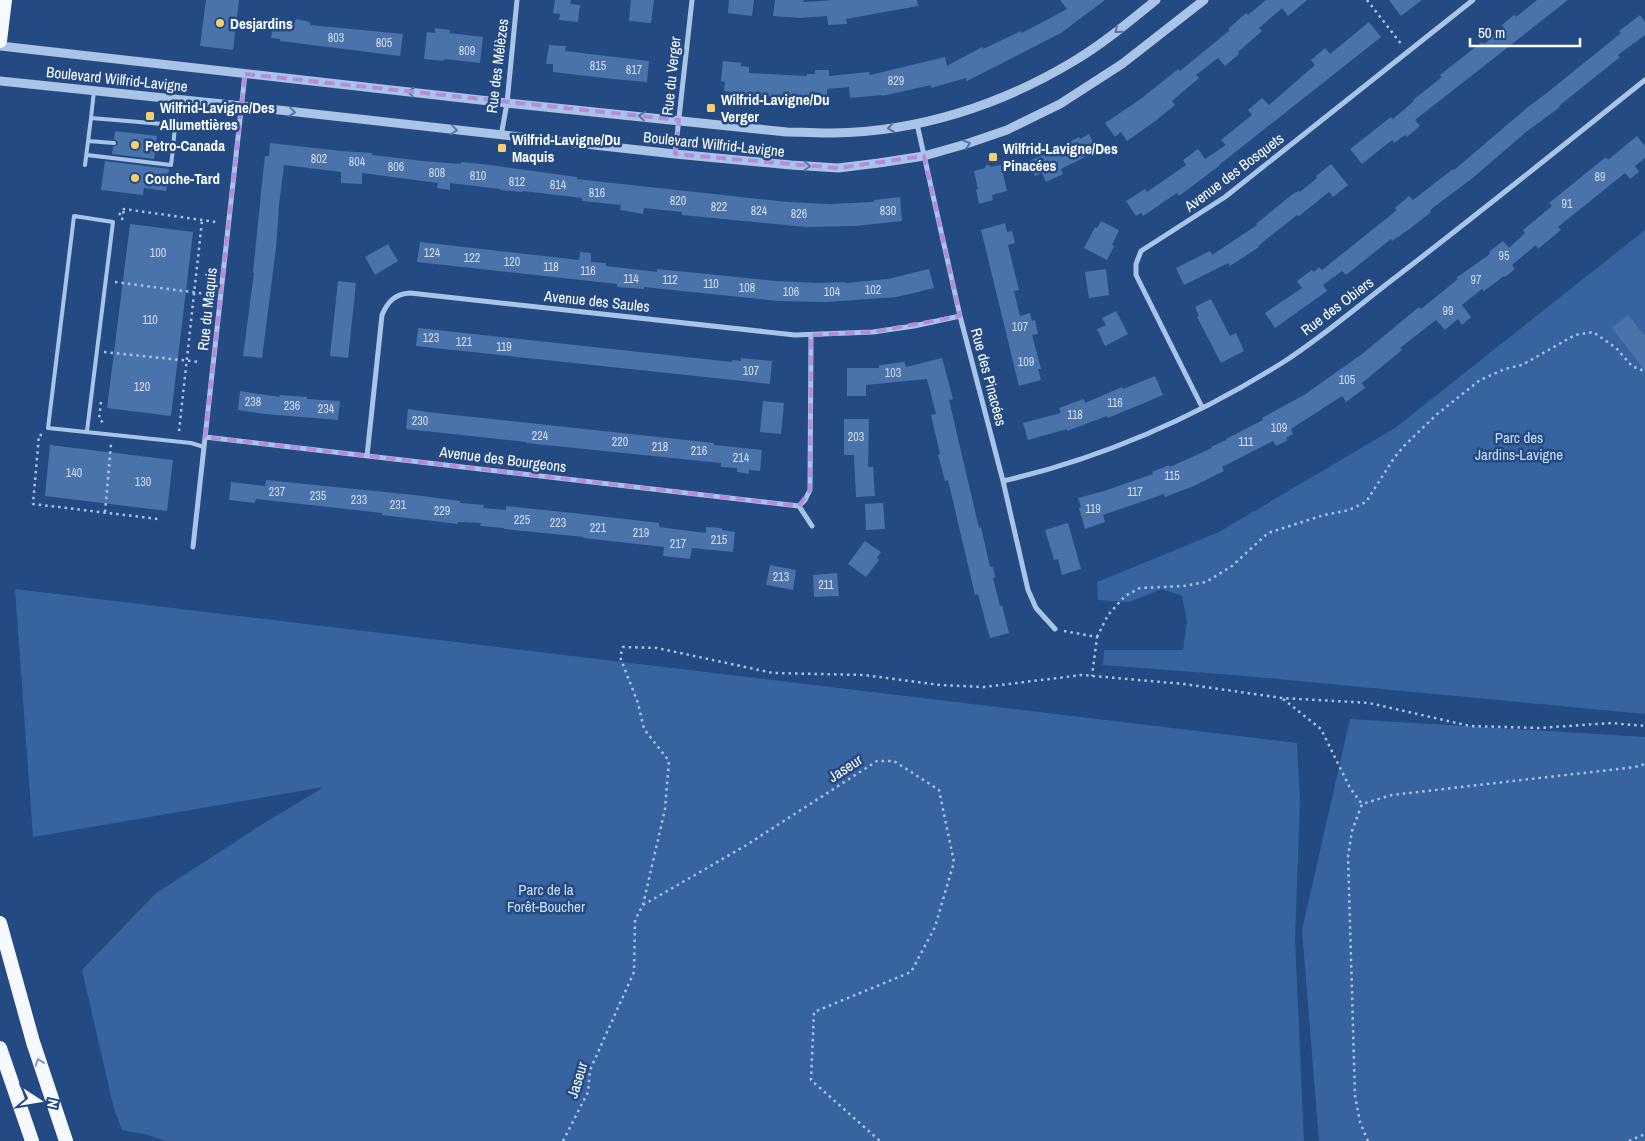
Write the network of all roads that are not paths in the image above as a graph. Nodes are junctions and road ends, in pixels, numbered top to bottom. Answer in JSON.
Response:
{"nodes":[{"id":1,"x":4,"y":0,"type":"edge"},
{"id":2,"x":518,"y":0,"type":"edge"},
{"id":3,"x":692,"y":0,"type":"edge"},
{"id":4,"x":1156,"y":0,"type":"edge"},
{"id":5,"x":1204,"y":0,"type":"edge"},
{"id":6,"x":1473,"y":0,"type":"edge"},
{"id":7,"x":0,"y":41,"type":"edge"},
{"id":8,"x":0,"y":46,"type":"edge"},
{"id":9,"x":245,"y":74,"type":"junction"},
{"id":10,"x":1645,"y":80,"type":"edge"},
{"id":11,"x":0,"y":81,"type":"edge"},
{"id":12,"x":94,"y":91,"type":"junction"},
{"id":13,"x":507,"y":103,"type":"junction"},
{"id":14,"x":242,"y":106,"type":"junction"},
{"id":15,"x":91,"y":118,"type":"junction"},
{"id":16,"x":679,"y":120,"type":"junction"},
{"id":17,"x":917,"y":124,"type":"junction"},
{"id":18,"x":501,"y":136,"type":"junction"},
{"id":19,"x":88,"y":141,"type":"junction"},
{"id":20,"x":114,"y":143,"type":"dead end"},
{"id":21,"x":155,"y":148,"type":"dead end"},
{"id":22,"x":173,"y":149,"type":"junction"},
{"id":23,"x":675,"y":154,"type":"junction"},
{"id":24,"x":87,"y":155,"type":"junction"},
{"id":25,"x":924,"y":156,"type":"junction"},
{"id":26,"x":85,"y":165,"type":"dead end"},
{"id":27,"x":960,"y":316,"type":"junction"},
{"id":28,"x":811,"y":335,"type":"junction"},
{"id":29,"x":1202,"y":407,"type":"junction"},
{"id":30,"x":88,"y":431,"type":"junction"},
{"id":31,"x":205,"y":437,"type":"junction"},
{"id":32,"x":204,"y":447,"type":"junction"},
{"id":33,"x":367,"y":456,"type":"junction"},
{"id":34,"x":1004,"y":480,"type":"junction"},
{"id":35,"x":799,"y":506,"type":"junction"},
{"id":36,"x":812,"y":526,"type":"dead end"},
{"id":37,"x":193,"y":547,"type":"dead end"},
{"id":38,"x":1055,"y":629,"type":"road end"},
{"id":39,"x":0,"y":923,"type":"edge"},
{"id":40,"x":0,"y":1048,"type":"edge"},
{"id":41,"x":32,"y":1141,"type":"edge"},
{"id":42,"x":66,"y":1141,"type":"edge"}],
"edges":[{"from":1,"to":7,"type":"highway"},
{"from":2,"to":13,"type":"street","name":"Rue des Mélèzes"},
{"from":3,"to":16,"type":"street","name":"Rue du Verger"},
{"from":4,"to":17,"type":"street","name":"Boulevard Wilfrid-Lavigne","one_way":true},
{"from":25,"to":5,"type":"street","name":"Boulevard Wilfrid-Lavigne","one_way":true},
{"from":6,"to":29,"type":"street","name":"Avenue des Bosquets"},
{"from":8,"to":9,"type":"street","name":"Boulevard Wilfrid-Lavigne"},
{"from":13,"to":9,"type":"street","name":"Boulevard Wilfrid-Lavigne","one_way":true},
{"from":9,"to":14,"type":"street","name":"Rue du Maquis"},
{"from":10,"to":29,"type":"street","name":"Rue des Obiers"},
{"from":11,"to":12,"type":"street","name":"Boulevard Wilfrid-Lavigne"},
{"from":12,"to":14,"type":"street","name":"Boulevard Wilfrid-Lavigne"},
{"from":12,"to":15,"type":"lane"},
{"from":16,"to":13,"type":"street","name":"Boulevard Wilfrid-Lavigne","one_way":true},
{"from":13,"to":18,"type":"street","name":"Rue des Mélèzes"},
{"from":14,"to":18,"type":"street","name":"Boulevard Wilfrid-Lavigne","one_way":true},
{"from":14,"to":31,"type":"street","name":"Rue du Maquis"},
{"from":15,"to":19,"type":"lane"},
{"from":15,"to":22,"type":"lane"},
{"from":17,"to":16,"type":"street","name":"Boulevard Wilfrid-Lavigne","one_way":true},
{"from":16,"to":23,"type":"street","name":"Rue du Verger"},
{"from":17,"to":25,"type":"street","name":"Rue des Pinacées"},
{"from":18,"to":23,"type":"street","name":"Boulevard Wilfrid-Lavigne"},
{"from":19,"to":20,"type":"lane"},
{"from":19,"to":24,"type":"lane"},
{"from":21,"to":22,"type":"lane"},
{"from":22,"to":24,"type":"lane"},
{"from":23,"to":25,"type":"street","name":"Boulevard Wilfrid-Lavigne","one_way":true},
{"from":24,"to":26,"type":"lane"},
{"from":25,"to":27,"type":"street","name":"Rue des Pinacées"},
{"from":27,"to":28,"type":"street","name":"Avenue des Saules"},
{"from":27,"to":34,"type":"street","name":"Rue des Pinacées"},
{"from":28,"to":33,"type":"street","name":"Avenue des Saules"},
{"from":28,"to":35,"type":"street"},
{"from":29,"to":34,"type":"street","name":"Rue des Obiers"},
{"from":30,"to":30,"type":"lane"},
{"from":30,"to":32,"type":"lane"},
{"from":31,"to":32,"type":"street","name":"Rue du Maquis"},
{"from":31,"to":33,"type":"street","name":"Avenue des Bourgeons"},
{"from":32,"to":37,"type":"street","name":"Rue du Maquis"},
{"from":33,"to":35,"type":"street","name":"Avenue des Bourgeons"},
{"from":34,"to":38,"type":"street","name":"Rue des Pinacées"},
{"from":35,"to":36,"type":"street"},
{"from":42,"to":39,"type":"highway","one_way":true},
{"from":40,"to":41,"type":"highway"}]}
